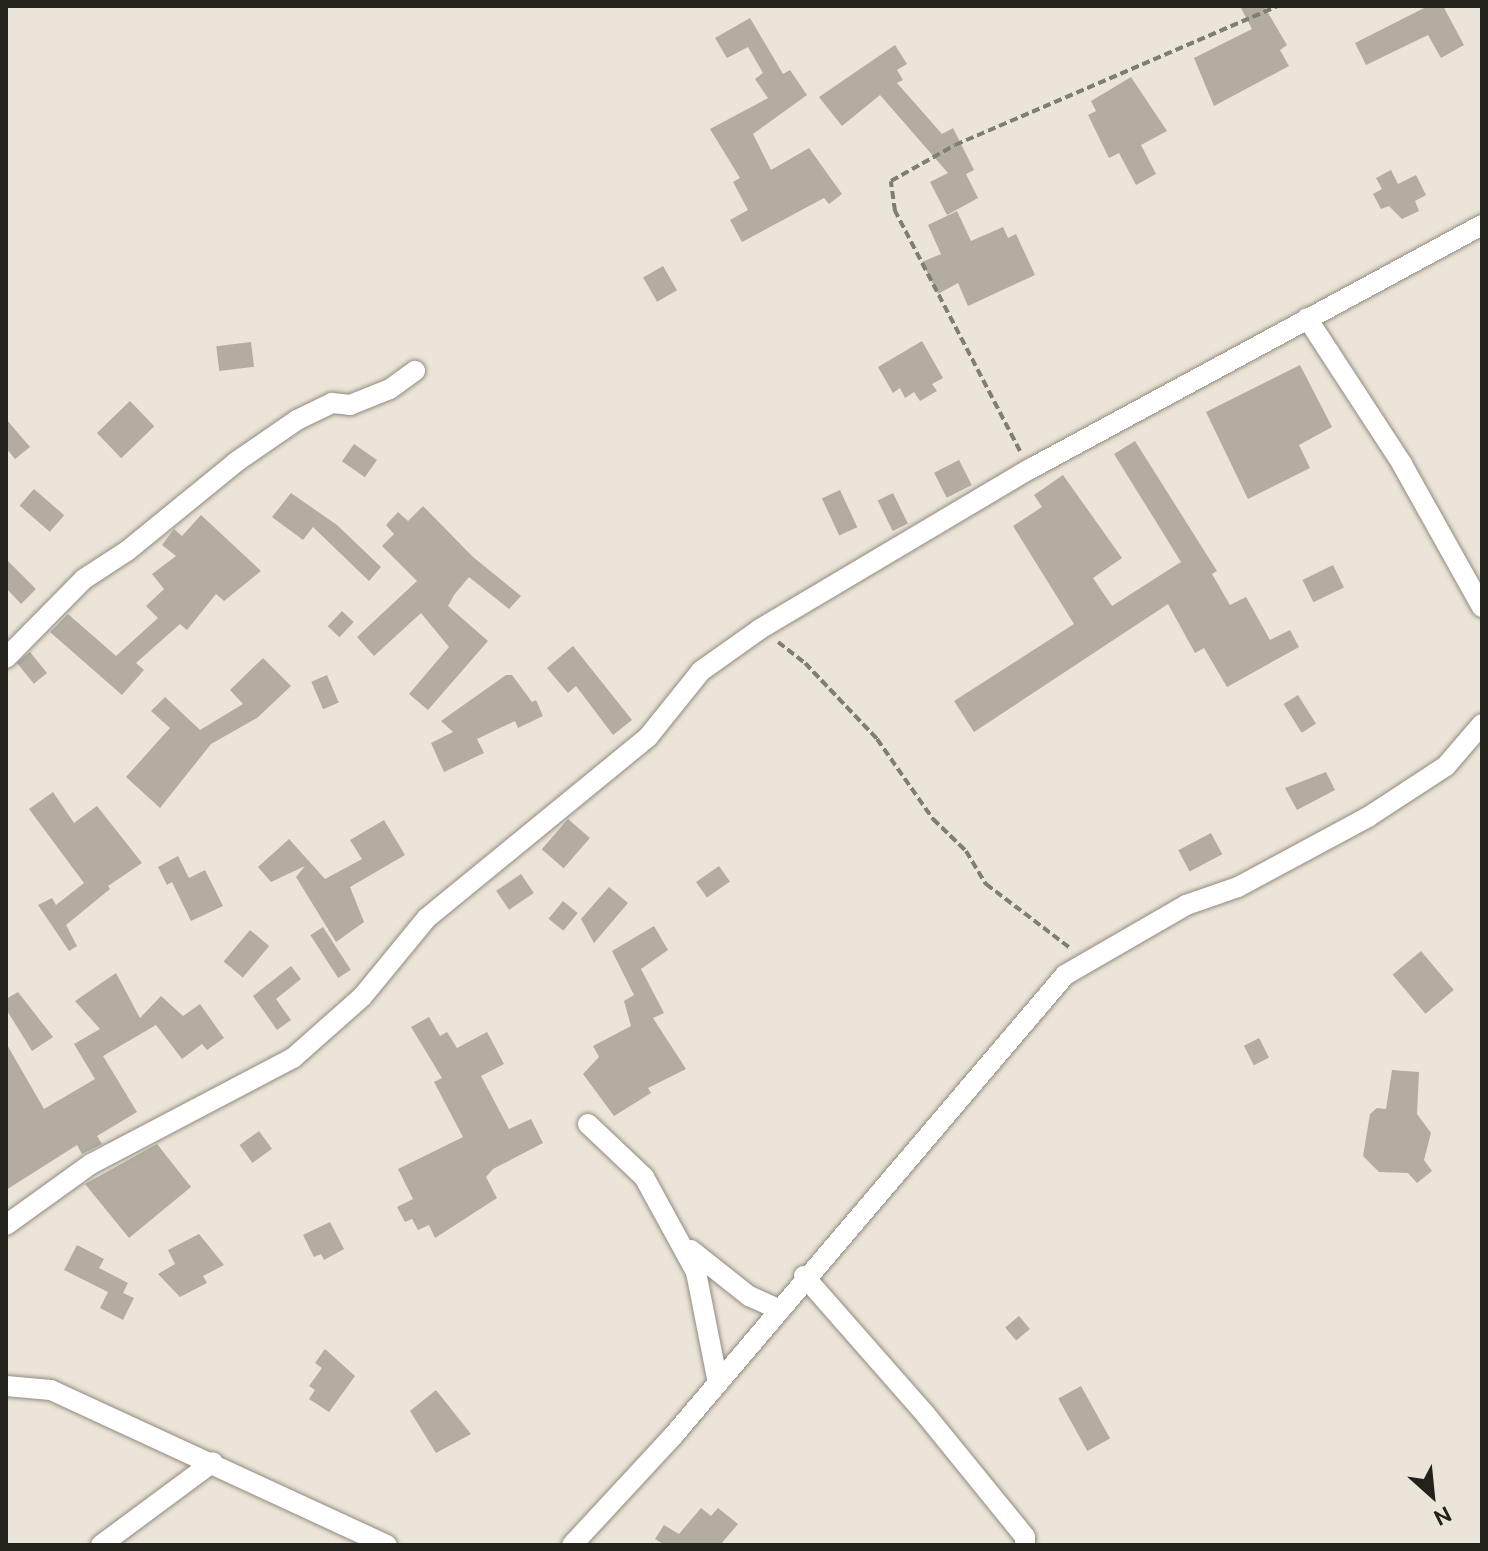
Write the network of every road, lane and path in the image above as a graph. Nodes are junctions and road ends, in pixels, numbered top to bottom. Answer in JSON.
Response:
{"nodes":[{"id":1,"x":1277,"y":6,"type":"edge"},
{"id":2,"x":1482,"y":225,"type":"edge"},
{"id":3,"x":1307,"y":318,"type":"junction"},
{"id":4,"x":415,"y":371,"type":"dead end"},
{"id":5,"x":1030,"y":469,"type":"junction"},
{"id":6,"x":1482,"y":607,"type":"edge"},
{"id":7,"x":760,"y":629,"type":"junction"},
{"id":8,"x":6,"y":658,"type":"edge"},
{"id":9,"x":1482,"y":724,"type":"edge"},
{"id":10,"x":1084,"y":960,"type":"junction"},
{"id":11,"x":588,"y":1124,"type":"dead end"},
{"id":12,"x":6,"y":1225,"type":"edge"},
{"id":13,"x":672,"y":1230,"type":"junction"},
{"id":14,"x":804,"y":1276,"type":"junction"},
{"id":15,"x":780,"y":1310,"type":"junction"},
{"id":16,"x":718,"y":1383,"type":"junction"},
{"id":17,"x":6,"y":1386,"type":"edge"},
{"id":18,"x":213,"y":1462,"type":"junction"},
{"id":19,"x":101,"y":1545,"type":"edge"},
{"id":20,"x":387,"y":1545,"type":"edge"},
{"id":21,"x":572,"y":1545,"type":"edge"},
{"id":22,"x":1025,"y":1545,"type":"edge"}],
"edges":[{"from":1,"to":5,"type":"path"},
{"from":2,"to":3,"type":"street"},
{"from":3,"to":5,"type":"street"},
{"from":3,"to":6,"type":"street"},
{"from":4,"to":8,"type":"street"},
{"from":5,"to":7,"type":"street"},
{"from":7,"to":10,"type":"path"},
{"from":7,"to":12,"type":"street"},
{"from":9,"to":10,"type":"street"},
{"from":10,"to":14,"type":"street"},
{"from":11,"to":13,"type":"street"},
{"from":13,"to":15,"type":"street"},
{"from":13,"to":16,"type":"street"},
{"from":14,"to":15,"type":"street"},
{"from":14,"to":22,"type":"street"},
{"from":15,"to":16,"type":"street"},
{"from":16,"to":21,"type":"street"},
{"from":17,"to":18,"type":"street"},
{"from":18,"to":19,"type":"street"},
{"from":18,"to":20,"type":"street"}]}
